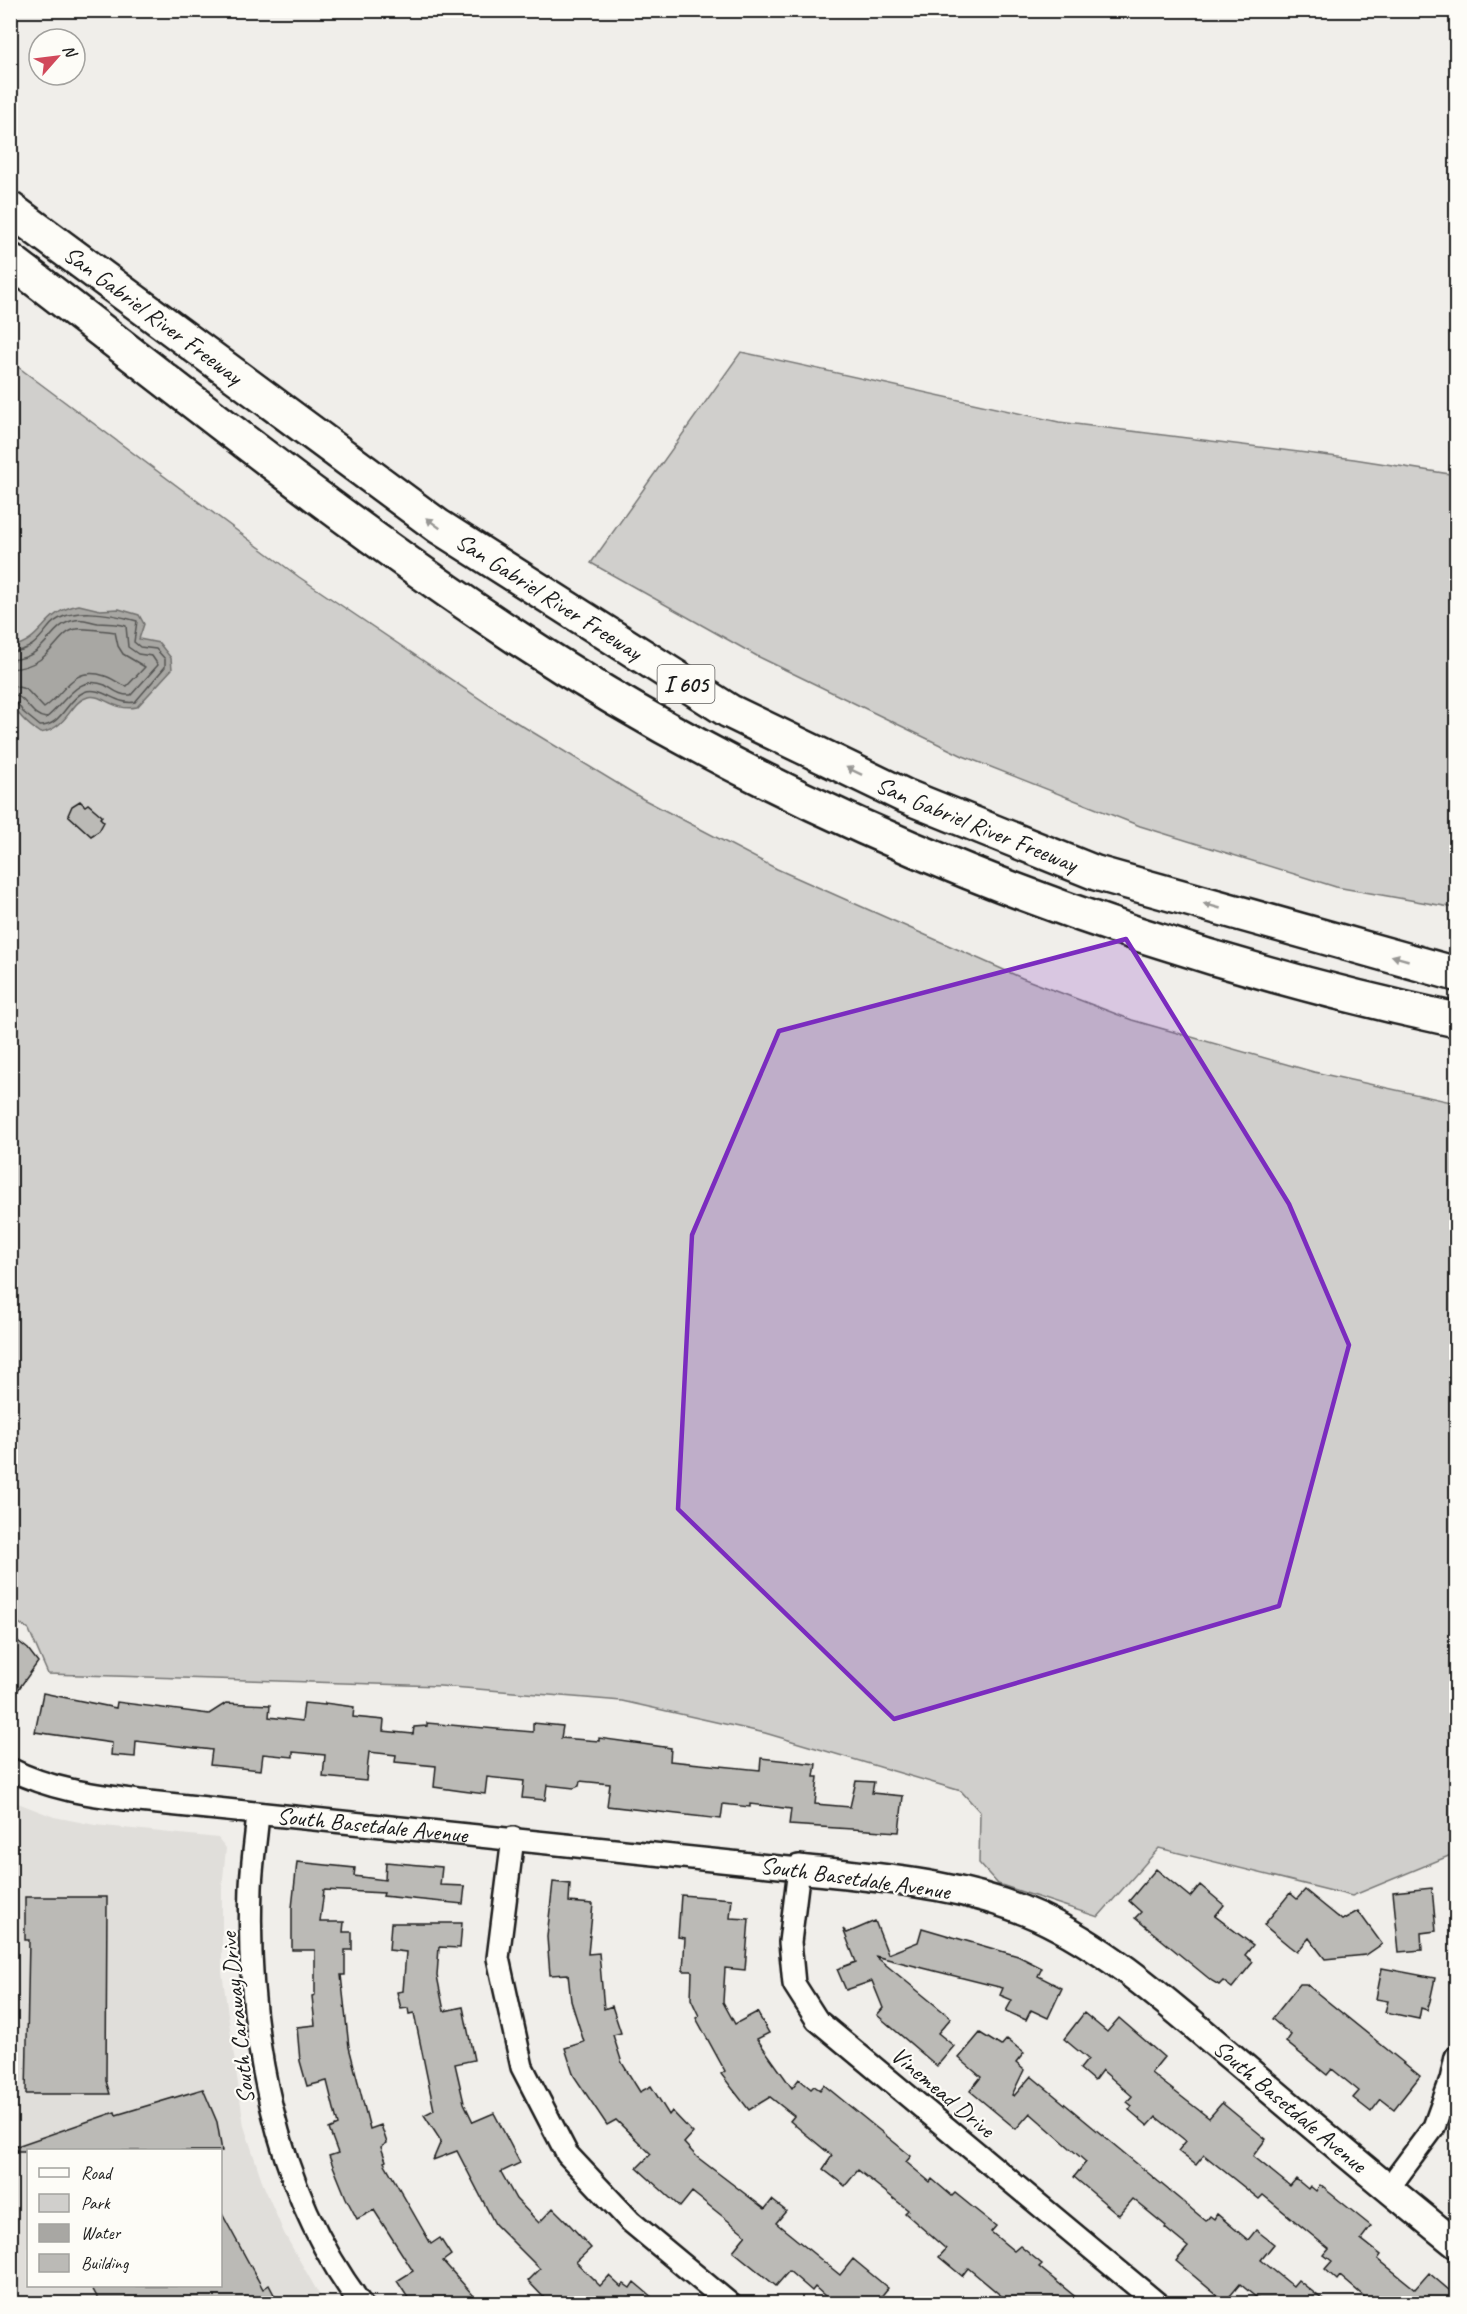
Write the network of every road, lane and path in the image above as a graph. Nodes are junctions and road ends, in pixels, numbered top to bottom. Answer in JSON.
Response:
{"nodes":[{"id":1,"x":10,"y":208,"type":"edge"},
{"id":2,"x":10,"y":242,"type":"edge"},
{"id":3,"x":10,"y":260,"type":"edge"},
{"id":4,"x":10,"y":289,"type":"edge"},
{"id":5,"x":1456,"y":974,"type":"edge"},
{"id":6,"x":1456,"y":999,"type":"edge"},
{"id":7,"x":1456,"y":1020,"type":"edge"},
{"id":8,"x":1456,"y":1040,"type":"edge"},
{"id":9,"x":10,"y":1769,"type":"edge"},
{"id":10,"x":258,"y":1814,"type":"junction"},
{"id":11,"x":513,"y":1838,"type":"junction"},
{"id":12,"x":799,"y":1869,"type":"junction"},
{"id":13,"x":1456,"y":2057,"type":"edge"},
{"id":14,"x":1388,"y":2189,"type":"junction"},
{"id":15,"x":1456,"y":2244,"type":"edge"},
{"id":16,"x":361,"y":2304,"type":"edge"},
{"id":17,"x":730,"y":2304,"type":"edge"},
{"id":18,"x":1158,"y":2304,"type":"edge"}],
"edges":[{"from":5,"to":1,"type":"highway","name":"San Gabriel River Freeway","number":"I 605","one_way":true},
{"from":2,"to":6,"type":"highway"},
{"from":3,"to":7,"type":"highway"},
{"from":4,"to":8,"type":"highway","number":"I 605"},
{"from":9,"to":10,"type":"street","name":"South Basetdale Avenue"},
{"from":10,"to":11,"type":"street","name":"South Basetdale Avenue"},
{"from":10,"to":16,"type":"street","name":"South Caraway Drive"},
{"from":11,"to":12,"type":"street","name":"South Basetdale Avenue"},
{"from":11,"to":17,"type":"street"},
{"from":12,"to":14,"type":"street","name":"South Basetdale Avenue"},
{"from":12,"to":18,"type":"street","name":"Vinemead Drive"},
{"from":13,"to":14,"type":"street"},
{"from":14,"to":15,"type":"street","name":"South Basetdale Avenue"}]}
